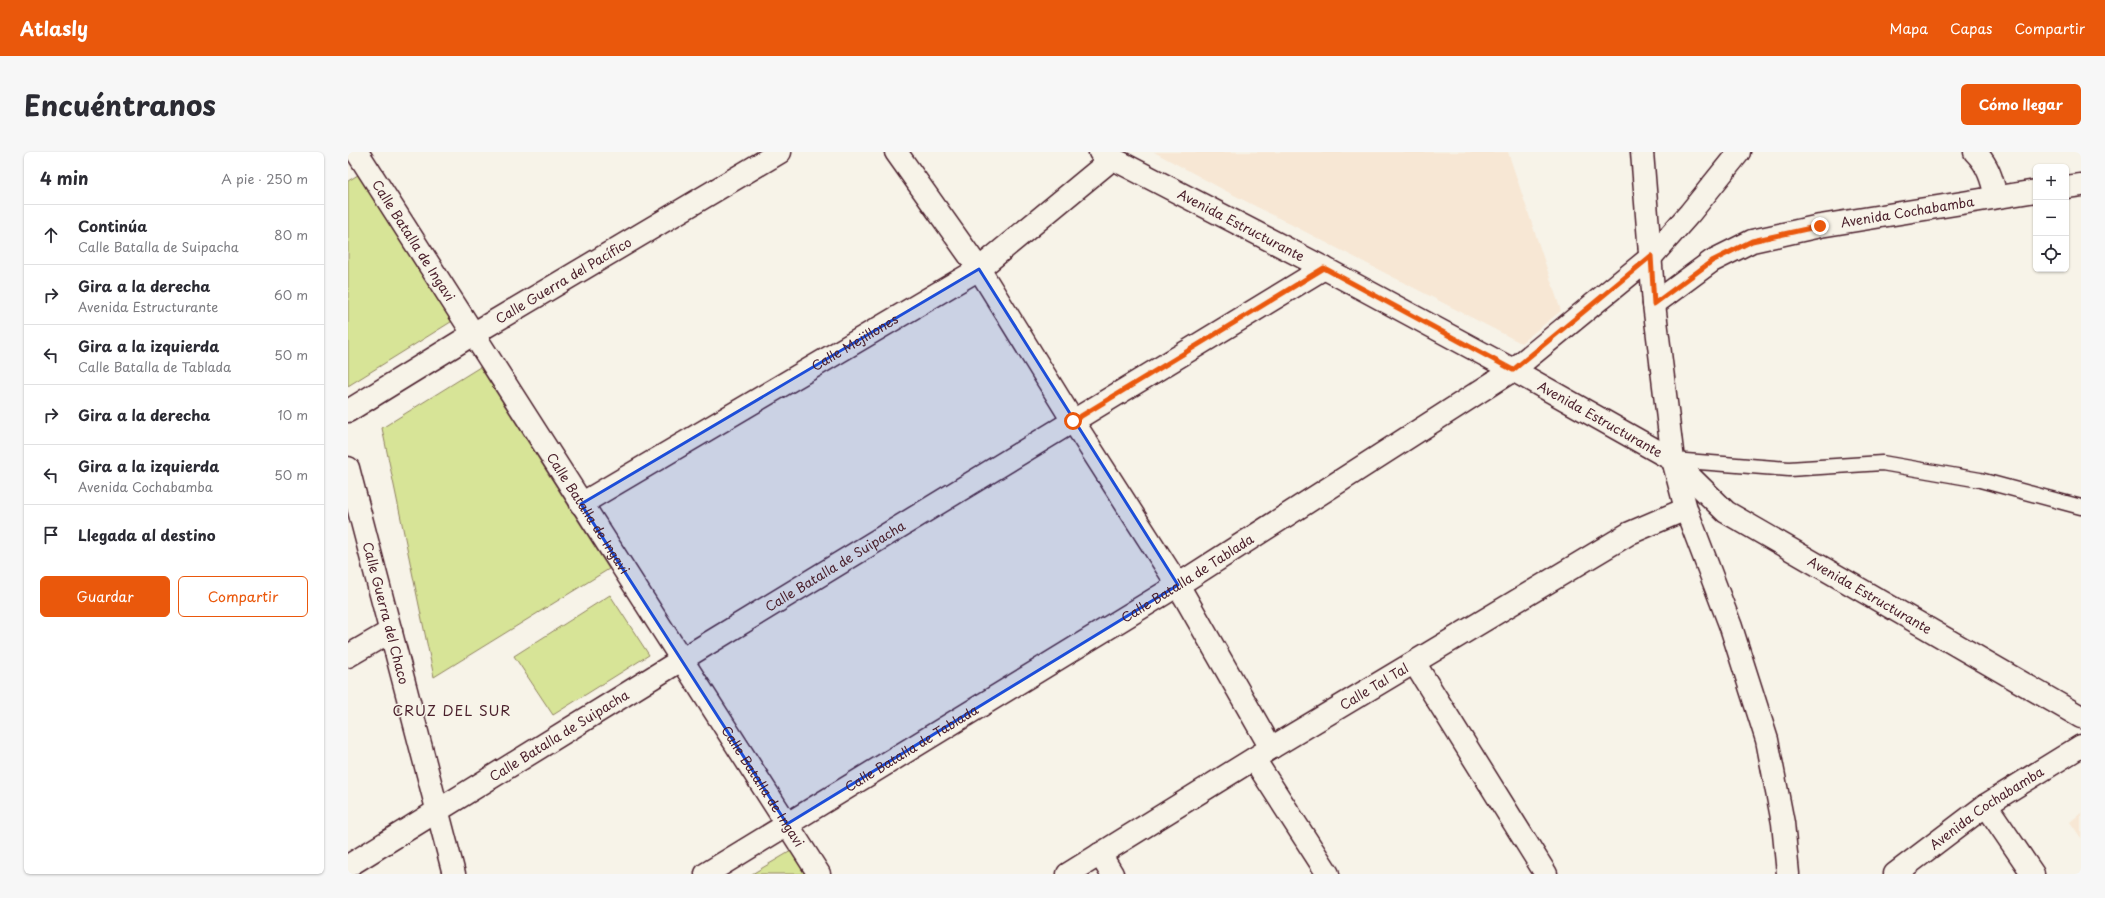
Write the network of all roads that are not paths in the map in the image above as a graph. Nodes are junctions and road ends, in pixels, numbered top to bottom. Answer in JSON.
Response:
{"nodes":[{"id":1,"x":780,"y":152,"type":"edge"},
{"id":2,"x":896,"y":152,"type":"edge"},
{"id":3,"x":1642,"y":152,"type":"edge"},
{"id":4,"x":1739,"y":152,"type":"edge"},
{"id":5,"x":1975,"y":152,"type":"edge"},
{"id":6,"x":1106,"y":155,"type":"edge"},
{"id":7,"x":358,"y":156,"type":"edge"},
{"id":8,"x":2081,"y":185,"type":"edge"},
{"id":9,"x":2069,"y":187,"type":"edge"},
{"id":10,"x":2033,"y":191,"type":"edge"},
{"id":11,"x":1996,"y":197,"type":"junction"},
{"id":12,"x":1651,"y":256,"type":"junction"},
{"id":13,"x":1324,"y":268,"type":"junction"},
{"id":14,"x":979,"y":269,"type":"junction"},
{"id":15,"x":1654,"y":304,"type":"junction"},
{"id":16,"x":473,"y":334,"type":"junction"},
{"id":17,"x":1513,"y":370,"type":"junction"},
{"id":18,"x":348,"y":411,"type":"edge"},
{"id":19,"x":1073,"y":421,"type":"junction"},
{"id":20,"x":1673,"y":460,"type":"junction"},
{"id":21,"x":348,"y":468,"type":"edge"},
{"id":22,"x":581,"y":504,"type":"junction"},
{"id":23,"x":2081,"y":507,"type":"edge"},
{"id":24,"x":1686,"y":509,"type":"junction"},
{"id":25,"x":1178,"y":585,"type":"junction"},
{"id":26,"x":391,"y":631,"type":"junction"},
{"id":27,"x":348,"y":656,"type":"edge"},
{"id":28,"x":681,"y":660,"type":"junction"},
{"id":29,"x":1415,"y":664,"type":"junction"},
{"id":30,"x":2081,"y":717,"type":"edge"},
{"id":31,"x":2081,"y":746,"type":"edge"},
{"id":32,"x":1262,"y":753,"type":"junction"},
{"id":33,"x":1986,"y":805,"type":"junction"},
{"id":34,"x":437,"y":810,"type":"junction"},
{"id":35,"x":787,"y":824,"type":"junction"},
{"id":36,"x":1100,"y":854,"type":"junction"},
{"id":37,"x":348,"y":866,"type":"edge"},
{"id":38,"x":454,"y":874,"type":"edge"},
{"id":39,"x":706,"y":874,"type":"edge"},
{"id":40,"x":819,"y":874,"type":"edge"},
{"id":41,"x":1068,"y":874,"type":"edge"},
{"id":42,"x":1112,"y":874,"type":"edge"},
{"id":43,"x":1328,"y":874,"type":"edge"},
{"id":44,"x":1546,"y":874,"type":"edge"},
{"id":45,"x":1788,"y":874,"type":"edge"},
{"id":46,"x":1895,"y":874,"type":"edge"},
{"id":47,"x":2033,"y":874,"type":"edge"}],
"edges":[{"from":1,"to":16,"type":"street","name":"Calle Guerra del Pacífico"},
{"from":2,"to":14,"type":"street"},
{"from":3,"to":12,"type":"street"},
{"from":4,"to":12,"type":"street","name":"Calle Batalla de Tablada"},
{"from":5,"to":11,"type":"street"},
{"from":6,"to":13,"type":"street","name":"Avenida Estructurante"},
{"from":6,"to":14,"type":"street","name":"Calle Mejillones"},
{"from":7,"to":16,"type":"street","name":"Calle Batalla de Ingavi"},
{"from":8,"to":9,"type":"street"},
{"from":10,"to":11,"type":"street","name":"Avenida Cochabamba"},
{"from":11,"to":15,"type":"street","name":"Avenida Cochabamba"},
{"from":12,"to":15,"type":"street"},
{"from":12,"to":17,"type":"street","name":"Calle Batalla de Tablada"},
{"from":13,"to":17,"type":"street","name":"Avenida Estructurante"},
{"from":13,"to":19,"type":"street","name":"Calle Batalla de Suipacha"},
{"from":14,"to":19,"type":"street"},
{"from":14,"to":22,"type":"street","name":"Calle Mejillones"},
{"from":15,"to":20,"type":"street"},
{"from":16,"to":18,"type":"street","name":"Calle Guerra del Pacífico"},
{"from":16,"to":22,"type":"street","name":"Calle Batalla de Ingavi"},
{"from":17,"to":20,"type":"street","name":"Avenida Estructurante"},
{"from":17,"to":25,"type":"street","name":"Calle Batalla de Tablada"},
{"from":19,"to":25,"type":"street"},
{"from":19,"to":28,"type":"street","name":"Calle Batalla de Suipacha"},
{"from":20,"to":23,"type":"lane"},
{"from":20,"to":24,"type":"street"},
{"from":20,"to":30,"type":"street","name":"Avenida Estructurante"},
{"from":21,"to":26,"type":"street","name":"Calle Guerra del Chaco"},
{"from":22,"to":28,"type":"street","name":"Calle Batalla de Ingavi"},
{"from":24,"to":29,"type":"street","name":"Calle Tal Tal"},
{"from":24,"to":45,"type":"street"},
{"from":25,"to":32,"type":"street"},
{"from":25,"to":35,"type":"street","name":"Calle Batalla de Tablada"},
{"from":26,"to":27,"type":"street"},
{"from":26,"to":34,"type":"street","name":"Calle Guerra del Chaco"},
{"from":28,"to":34,"type":"street","name":"Calle Batalla de Suipacha"},
{"from":28,"to":35,"type":"street","name":"Calle Batalla de Ingavi"},
{"from":29,"to":32,"type":"street","name":"Calle Tal Tal"},
{"from":29,"to":44,"type":"street"},
{"from":31,"to":33,"type":"street","name":"Avenida Cochabamba"},
{"from":32,"to":36,"type":"street","name":"Calle Tal Tal"},
{"from":32,"to":43,"type":"street"},
{"from":33,"to":46,"type":"street","name":"Avenida Cochabamba"},
{"from":33,"to":47,"type":"street"},
{"from":34,"to":37,"type":"street","name":"Calle Batalla de Suipacha"},
{"from":34,"to":38,"type":"street","name":"Calle Guerra del Chaco"},
{"from":35,"to":39,"type":"street","name":"Calle Batalla de Tablada"},
{"from":35,"to":40,"type":"street","name":"Calle Batalla de Ingavi"},
{"from":36,"to":41,"type":"street","name":"Calle Tal Tal"},
{"from":36,"to":42,"type":"street"}]}
